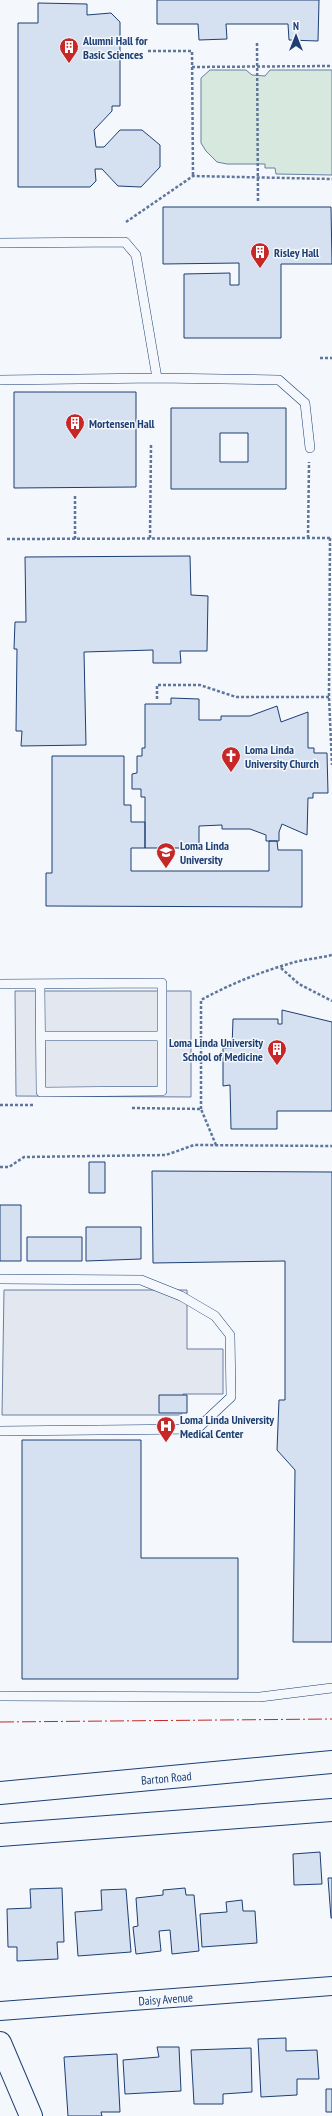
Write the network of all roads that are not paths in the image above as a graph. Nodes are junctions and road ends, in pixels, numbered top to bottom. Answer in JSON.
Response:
{"nodes":[{"id":1,"x":0,"y":243,"type":"edge"},
{"id":2,"x":156,"y":378,"type":"junction"},
{"id":3,"x":0,"y":380,"type":"edge"},
{"id":4,"x":310,"y":448,"type":"road end"},
{"id":5,"x":0,"y":984,"type":"edge"},
{"id":6,"x":40,"y":984,"type":"junction"},
{"id":7,"x":41,"y":1036,"type":"junction"},
{"id":8,"x":162,"y":1036,"type":"junction"},
{"id":9,"x":0,"y":1279,"type":"edge"},
{"id":10,"x":0,"y":1430,"type":"edge"},
{"id":11,"x":332,"y":1688,"type":"edge"},
{"id":12,"x":0,"y":1696,"type":"edge"},
{"id":13,"x":332,"y":1762,"type":"edge"},
{"id":14,"x":0,"y":1793,"type":"edge"},
{"id":15,"x":332,"y":1810,"type":"edge"},
{"id":16,"x":0,"y":1835,"type":"edge"},
{"id":17,"x":332,"y":1986,"type":"edge"},
{"id":18,"x":0,"y":2011,"type":"edge"},
{"id":19,"x":0,"y":2043,"type":"edge"},
{"id":20,"x":31,"y":2116,"type":"edge"}],
"edges":[{"from":1,"to":2,"type":"lane"},
{"from":2,"to":3,"type":"lane"},
{"from":2,"to":4,"type":"lane"},
{"from":5,"to":6,"type":"lane"},
{"from":6,"to":7,"type":"lane"},
{"from":6,"to":8,"type":"lane"},
{"from":7,"to":8,"type":"lane"},
{"from":7,"to":8,"type":"lane"},
{"from":9,"to":10,"type":"lane"},
{"from":11,"to":12,"type":"lane"},
{"from":13,"to":14,"type":"main road","name":"Barton Road"},
{"from":15,"to":16,"type":"main road"},
{"from":17,"to":18,"type":"street","name":"Daisy Avenue"},
{"from":19,"to":20,"type":"main road"}]}
